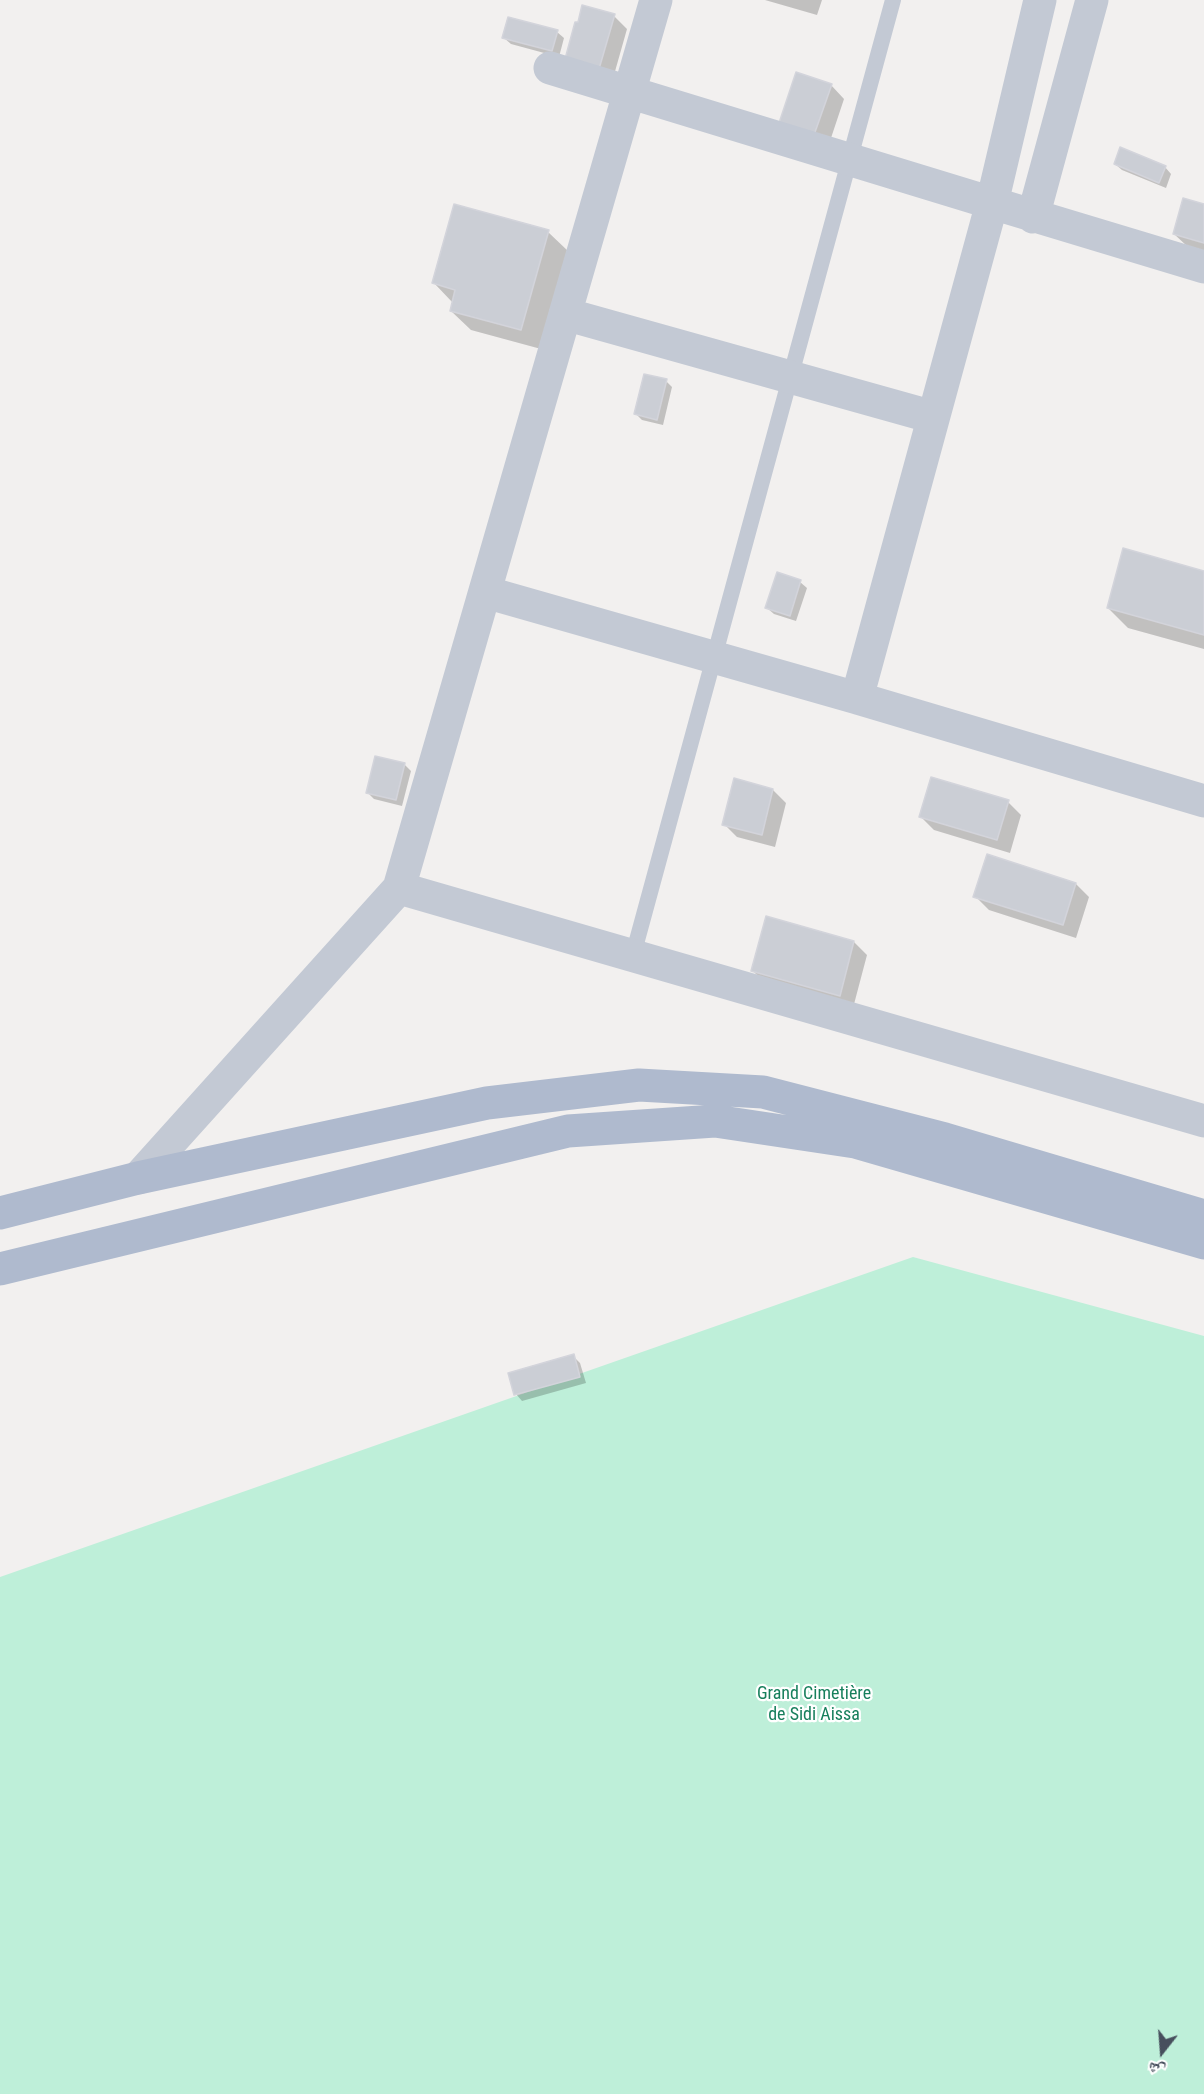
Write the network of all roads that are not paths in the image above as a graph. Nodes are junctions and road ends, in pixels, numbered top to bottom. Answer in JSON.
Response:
{"nodes":[{"id":1,"x":656,"y":0,"type":"edge"},
{"id":2,"x":893,"y":0,"type":"edge"},
{"id":3,"x":1040,"y":0,"type":"edge"},
{"id":4,"x":1092,"y":0,"type":"edge"},
{"id":5,"x":550,"y":68,"type":"dead end"},
{"id":6,"x":629,"y":92,"type":"junction"},
{"id":7,"x":849,"y":159,"type":"junction"},
{"id":8,"x":992,"y":203,"type":"junction"},
{"id":9,"x":1033,"y":217,"type":"junction"},
{"id":10,"x":1204,"y":267,"type":"edge"},
{"id":11,"x":565,"y":314,"type":"junction"},
{"id":12,"x":790,"y":377,"type":"junction"},
{"id":13,"x":933,"y":417,"type":"junction"},
{"id":14,"x":484,"y":592,"type":"junction"},
{"id":15,"x":713,"y":657,"type":"junction"},
{"id":16,"x":857,"y":698,"type":"junction"},
{"id":17,"x":1204,"y":801,"type":"edge"},
{"id":18,"x":399,"y":888,"type":"junction"},
{"id":19,"x":633,"y":955,"type":"junction"},
{"id":20,"x":1204,"y":1121,"type":"edge"},
{"id":21,"x":138,"y":1178,"type":"junction"},
{"id":22,"x":0,"y":1213,"type":"edge"},
{"id":23,"x":1204,"y":1216,"type":"edge"},
{"id":24,"x":1204,"y":1243,"type":"edge"},
{"id":25,"x":0,"y":1269,"type":"edge"}],
"edges":[{"from":1,"to":6,"type":"street"},
{"from":2,"to":7,"type":"lane"},
{"from":3,"to":8,"type":"street"},
{"from":4,"to":9,"type":"street"},
{"from":5,"to":6,"type":"street"},
{"from":6,"to":7,"type":"street"},
{"from":6,"to":11,"type":"street"},
{"from":7,"to":8,"type":"street"},
{"from":7,"to":12,"type":"lane"},
{"from":8,"to":9,"type":"street"},
{"from":8,"to":13,"type":"street"},
{"from":9,"to":10,"type":"street"},
{"from":11,"to":12,"type":"street"},
{"from":11,"to":14,"type":"street"},
{"from":12,"to":13,"type":"street"},
{"from":12,"to":15,"type":"lane"},
{"from":13,"to":16,"type":"street"},
{"from":14,"to":15,"type":"street"},
{"from":14,"to":18,"type":"street"},
{"from":15,"to":16,"type":"street"},
{"from":15,"to":19,"type":"lane"},
{"from":16,"to":17,"type":"street"},
{"from":18,"to":19,"type":"street"},
{"from":18,"to":21,"type":"street"},
{"from":19,"to":20,"type":"street"},
{"from":21,"to":22,"type":"main road"},
{"from":21,"to":23,"type":"main road"},
{"from":24,"to":25,"type":"main road"}]}
